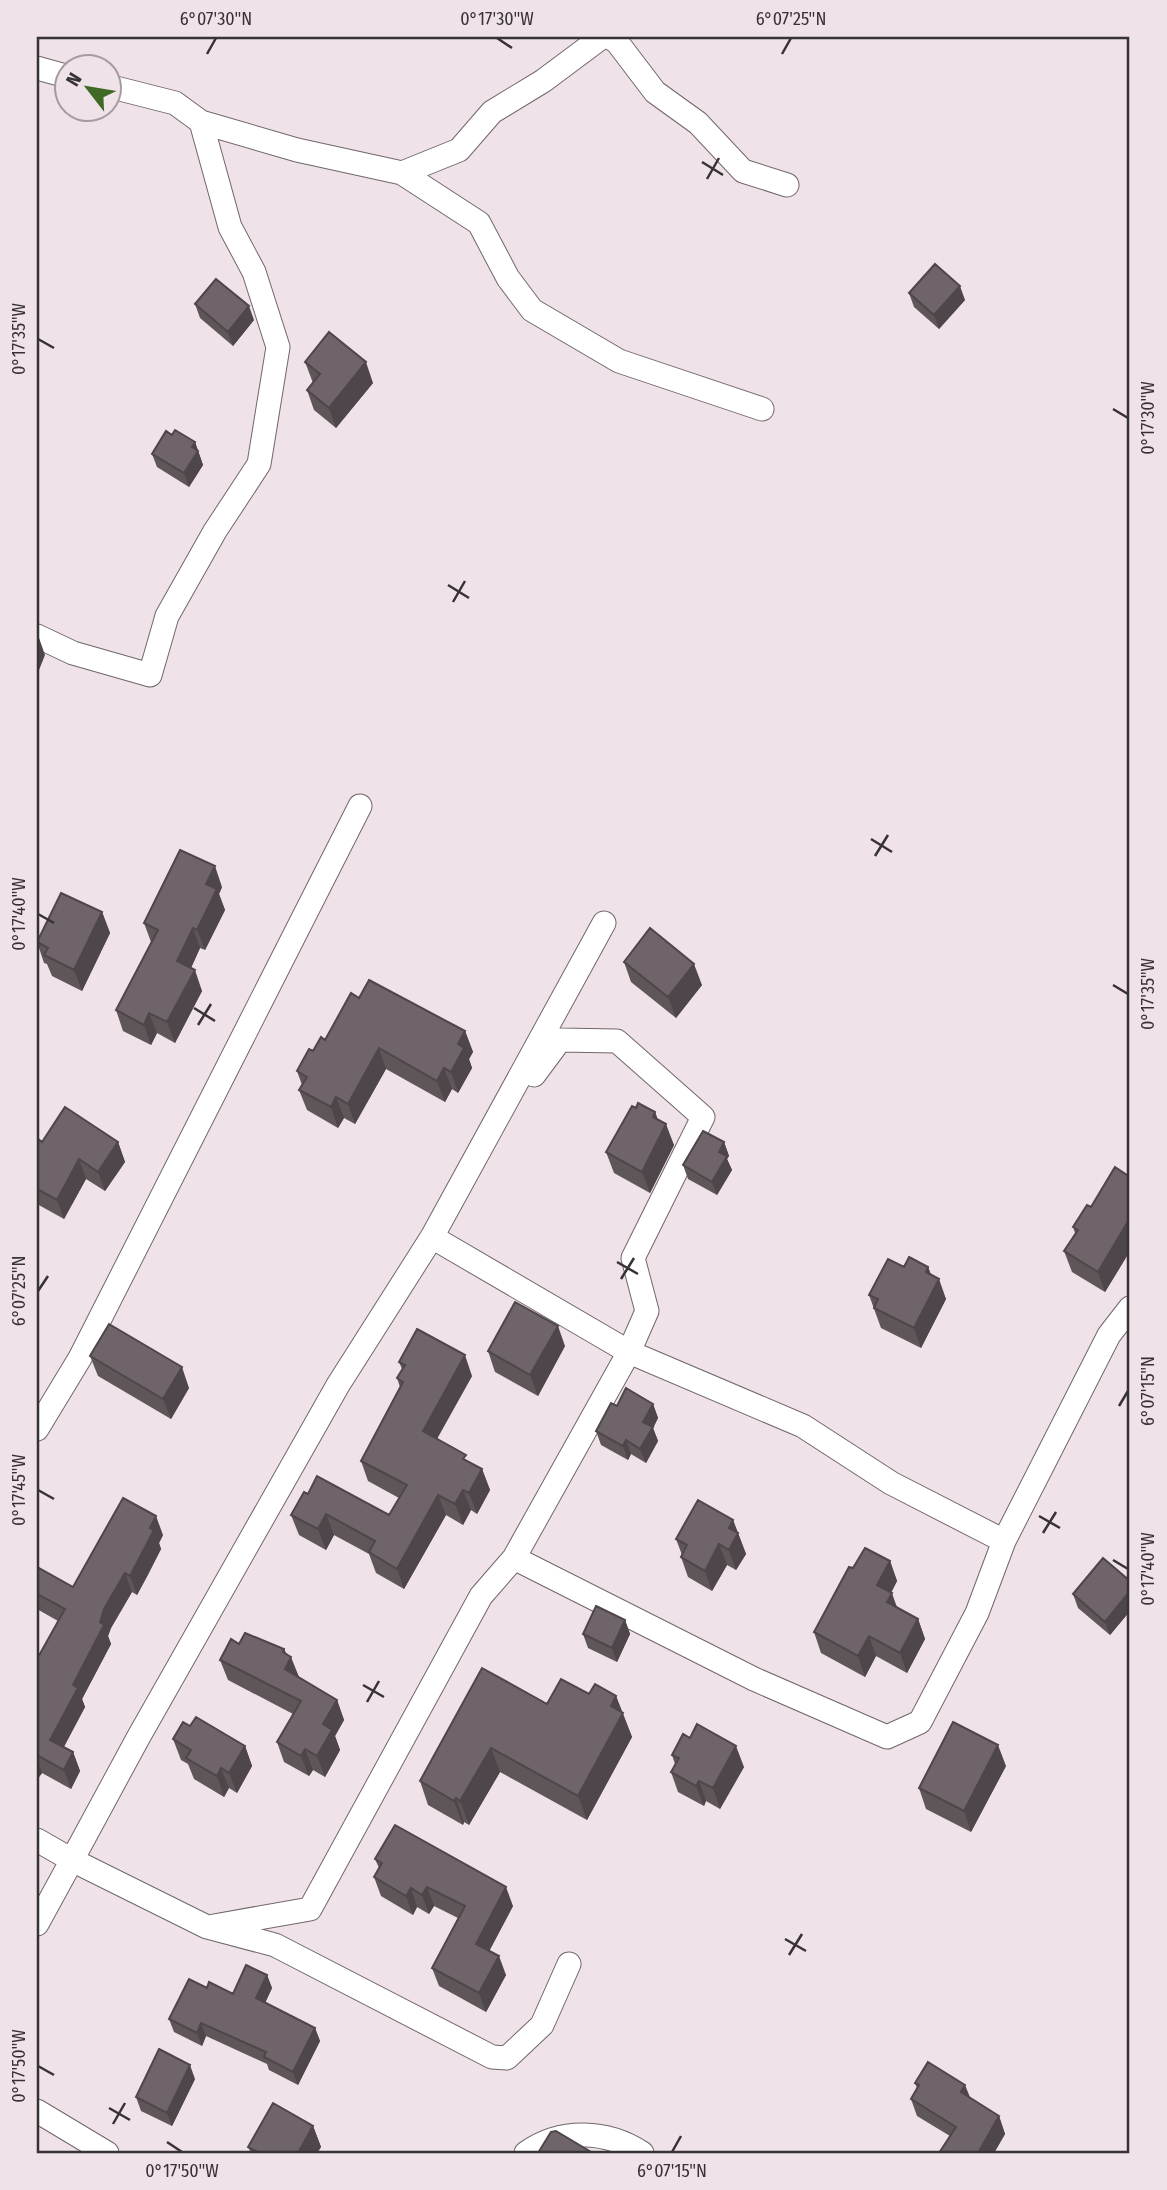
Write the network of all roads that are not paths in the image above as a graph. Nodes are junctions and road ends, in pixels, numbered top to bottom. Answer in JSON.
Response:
{"nodes":[{"id":1,"x":613,"y":38,"type":"edge"},
{"id":2,"x":122,"y":90,"type":"edge"},
{"id":3,"x":201,"y":122,"type":"junction"},
{"id":4,"x":402,"y":173,"type":"junction"},
{"id":5,"x":786,"y":185,"type":"dead end"},
{"id":6,"x":762,"y":409,"type":"dead end"},
{"id":7,"x":37,"y":636,"type":"edge"},
{"id":8,"x":360,"y":806,"type":"dead end"},
{"id":9,"x":604,"y":923,"type":"dead end"},
{"id":10,"x":486,"y":1138,"type":"junction"},
{"id":11,"x":432,"y":1237,"type":"junction"},
{"id":12,"x":1130,"y":1308,"type":"edge"},
{"id":13,"x":629,"y":1352,"type":"junction"},
{"id":14,"x":37,"y":1429,"type":"edge"},
{"id":15,"x":1004,"y":1541,"type":"junction"},
{"id":16,"x":514,"y":1558,"type":"junction"},
{"id":17,"x":37,"y":1840,"type":"edge"},
{"id":18,"x":72,"y":1860,"type":"junction"},
{"id":19,"x":37,"y":1924,"type":"edge"},
{"id":20,"x":207,"y":1927,"type":"junction"},
{"id":21,"x":569,"y":1964,"type":"dead end"},
{"id":22,"x":37,"y":2111,"type":"edge"},
{"id":23,"x":107,"y":2153,"type":"edge"},
{"id":24,"x":526,"y":2153,"type":"edge"},
{"id":25,"x":642,"y":2153,"type":"edge"}],
"edges":[{"from":1,"to":4,"type":"street"},
{"from":1,"to":5,"type":"street"},
{"from":2,"to":3,"type":"street"},
{"from":3,"to":4,"type":"street"},
{"from":3,"to":7,"type":"street"},
{"from":4,"to":6,"type":"street"},
{"from":8,"to":14,"type":"street"},
{"from":9,"to":10,"type":"street"},
{"from":10,"to":11,"type":"street"},
{"from":10,"to":13,"type":"street"},
{"from":11,"to":13,"type":"street"},
{"from":11,"to":18,"type":"street"},
{"from":12,"to":15,"type":"street"},
{"from":13,"to":15,"type":"street"},
{"from":13,"to":16,"type":"street"},
{"from":15,"to":16,"type":"street"},
{"from":16,"to":20,"type":"street"},
{"from":17,"to":18,"type":"street"},
{"from":18,"to":19,"type":"street"},
{"from":18,"to":20,"type":"street"},
{"from":20,"to":21,"type":"street"},
{"from":22,"to":23,"type":"street"},
{"from":24,"to":25,"type":"street"}]}
